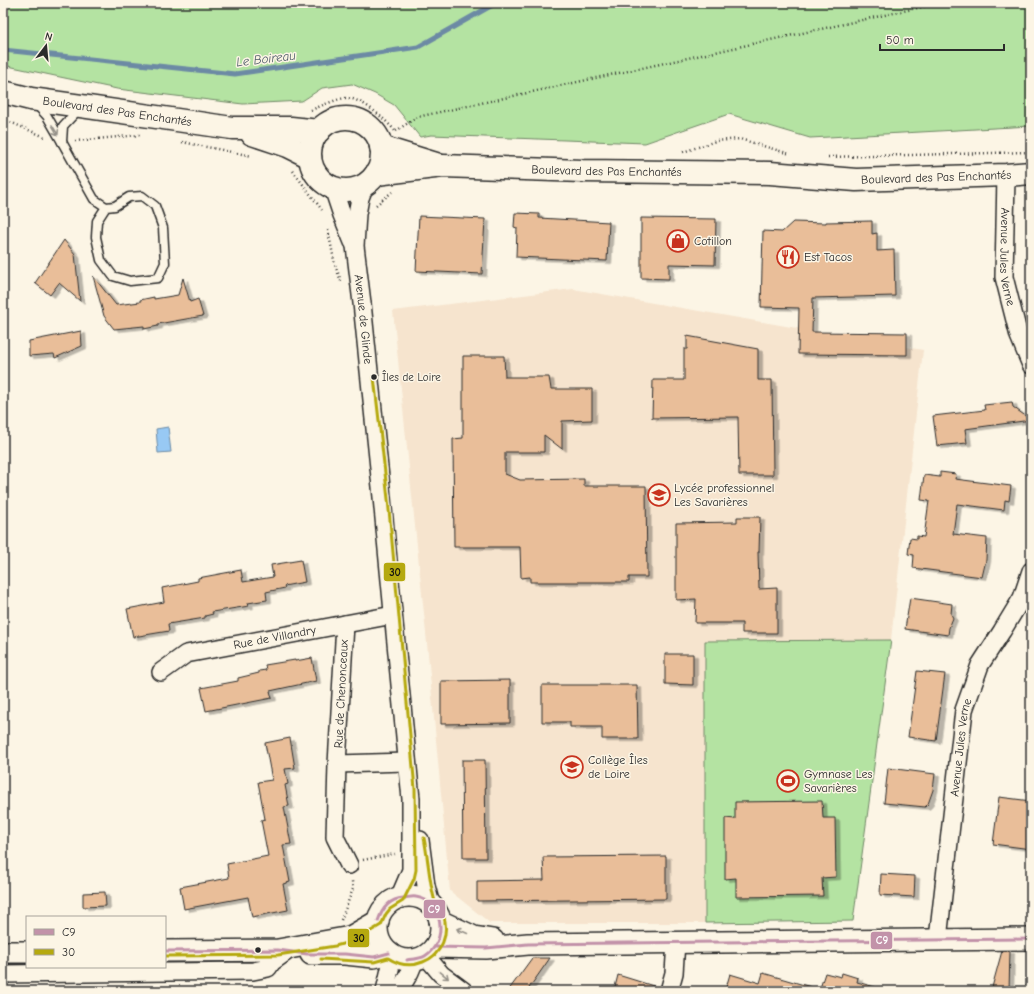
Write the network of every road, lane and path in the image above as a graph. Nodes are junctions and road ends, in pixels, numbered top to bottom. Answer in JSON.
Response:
{"nodes":[{"id":1,"x":940,"y":3,"type":"edge"},
{"id":2,"x":3,"y":92,"type":"edge"},
{"id":3,"x":31,"y":98,"type":"junction"},
{"id":4,"x":81,"y":106,"type":"junction"},
{"id":5,"x":306,"y":112,"type":"dead end"},
{"id":6,"x":3,"y":119,"type":"edge"},
{"id":7,"x":232,"y":128,"type":"junction"},
{"id":8,"x":319,"y":131,"type":"junction"},
{"id":9,"x":142,"y":135,"type":"dead end"},
{"id":10,"x":62,"y":142,"type":"junction"},
{"id":11,"x":181,"y":142,"type":"dead end"},
{"id":12,"x":381,"y":147,"type":"junction"},
{"id":13,"x":1031,"y":152,"type":"edge"},
{"id":14,"x":678,"y":154,"type":"dead end"},
{"id":15,"x":792,"y":155,"type":"dead end"},
{"id":16,"x":254,"y":156,"type":"dead end"},
{"id":17,"x":310,"y":157,"type":"junction"},
{"id":18,"x":823,"y":157,"type":"dead end"},
{"id":19,"x":1031,"y":159,"type":"edge"},
{"id":20,"x":443,"y":166,"type":"junction"},
{"id":21,"x":770,"y":173,"type":"junction"},
{"id":22,"x":1031,"y":173,"type":"edge"},
{"id":23,"x":1006,"y":175,"type":"junction"},
{"id":24,"x":370,"y":179,"type":"junction"},
{"id":25,"x":333,"y":188,"type":"junction"},
{"id":26,"x":106,"y":207,"type":"junction"},
{"id":27,"x":355,"y":246,"type":"junction"},
{"id":28,"x":1025,"y":336,"type":"edge"},
{"id":29,"x":1031,"y":365,"type":"edge"},
{"id":30,"x":1031,"y":572,"type":"edge"},
{"id":31,"x":393,"y":616,"type":"junction"},
{"id":32,"x":345,"y":624,"type":"junction"},
{"id":33,"x":161,"y":672,"type":"dead end"},
{"id":34,"x":407,"y":762,"type":"junction"},
{"id":35,"x":337,"y":764,"type":"junction"},
{"id":36,"x":411,"y":799,"type":"junction"},
{"id":37,"x":411,"y":852,"type":"junction"},
{"id":38,"x":349,"y":865,"type":"junction"},
{"id":39,"x":399,"y":898,"type":"junction"},
{"id":40,"x":436,"y":913,"type":"junction"},
{"id":41,"x":378,"y":921,"type":"junction"},
{"id":42,"x":352,"y":936,"type":"junction"},
{"id":43,"x":938,"y":939,"type":"junction"},
{"id":44,"x":1031,"y":939,"type":"edge"},
{"id":45,"x":676,"y":942,"type":"junction"},
{"id":46,"x":528,"y":944,"type":"junction"},
{"id":47,"x":166,"y":951,"type":"edge"},
{"id":48,"x":282,"y":951,"type":"junction"},
{"id":49,"x":3,"y":952,"type":"edge"},
{"id":50,"x":26,"y":952,"type":"edge"},
{"id":51,"x":425,"y":954,"type":"junction"},
{"id":52,"x":391,"y":955,"type":"junction"},
{"id":53,"x":3,"y":974,"type":"edge"},
{"id":54,"x":385,"y":991,"type":"edge"},
{"id":55,"x":399,"y":991,"type":"edge"},
{"id":56,"x":464,"y":991,"type":"edge"},
{"id":57,"x":668,"y":991,"type":"edge"}],
"edges":[{"from":1,"to":5,"type":"path"},
{"from":2,"to":3,"type":"main road","name":"Boulevard des Pas Enchantés"},
{"from":3,"to":4,"type":"main road","name":"Boulevard des Pas Enchantés"},
{"from":3,"to":10,"type":"lane","one_way":true},
{"from":4,"to":7,"type":"main road","name":"Boulevard des Pas Enchantés"},
{"from":4,"to":10,"type":"lane"},
{"from":6,"to":10,"type":"path"},
{"from":7,"to":8,"type":"main road","name":"Boulevard des Pas Enchantés"},
{"from":7,"to":17,"type":"main road","name":"Boulevard des Pas Enchantés"},
{"from":8,"to":12,"type":"main road"},
{"from":8,"to":17,"type":"main road"},
{"from":9,"to":10,"type":"path"},
{"from":10,"to":26,"type":"lane"},
{"from":11,"to":16,"type":"path"},
{"from":12,"to":20,"type":"main road","name":"Boulevard des Pas Enchantés"},
{"from":12,"to":24,"type":"main road"},
{"from":13,"to":18,"type":"path"},
{"from":14,"to":15,"type":"path"},
{"from":17,"to":25,"type":"main road"},
{"from":19,"to":21,"type":"main road","name":"Boulevard des Pas Enchantés"},
{"from":20,"to":21,"type":"main road","name":"Boulevard des Pas Enchantés"},
{"from":20,"to":24,"type":"main road","name":"Boulevard des Pas Enchantés"},
{"from":21,"to":23,"type":"main road","name":"Boulevard des Pas Enchantés"},
{"from":22,"to":23,"type":"main road","name":"Boulevard des Pas Enchantés"},
{"from":23,"to":28,"type":"street","name":"Avenue Jules Verne"},
{"from":24,"to":25,"type":"main road"},
{"from":24,"to":27,"type":"street","name":"Avenue de Glinde"},
{"from":25,"to":27,"type":"street","name":"Avenue de Glinde"},
{"from":26,"to":26,"type":"lane"},
{"from":27,"to":31,"type":"street","name":"Avenue de Glinde"},
{"from":28,"to":29,"type":"street","name":"Avenue Jules Verne"},
{"from":30,"to":43,"type":"street","name":"Avenue Jules Verne"},
{"from":31,"to":32,"type":"street","name":"Rue de Villandry"},
{"from":31,"to":34,"type":"street","name":"Avenue de Glinde"},
{"from":32,"to":33,"type":"street","name":"Rue de Villandry"},
{"from":32,"to":35,"type":"street","name":"Rue de Chenonceaux"},
{"from":34,"to":35,"type":"street","name":"Rue de Chenonceaux"},
{"from":34,"to":36,"type":"street","name":"Avenue de Glinde"},
{"from":35,"to":38,"type":"street","name":"Rue de Chenonceaux"},
{"from":36,"to":37,"type":"street","name":"Avenue de Glinde"},
{"from":36,"to":40,"type":"street","name":"Avenue de Glinde"},
{"from":37,"to":38,"type":"path"},
{"from":37,"to":39,"type":"street","name":"Avenue de Glinde"},
{"from":38,"to":42,"type":"path"},
{"from":39,"to":40,"type":"street"},
{"from":39,"to":41,"type":"street"},
{"from":46,"to":40,"type":"street","one_way":true},
{"from":40,"to":51,"type":"street"},
{"from":41,"to":42,"type":"street"},
{"from":41,"to":52,"type":"street"},
{"from":42,"to":48,"type":"street"},
{"from":43,"to":44,"type":"street"},
{"from":43,"to":45,"type":"street"},
{"from":45,"to":46,"type":"street"},
{"from":45,"to":57,"type":"street"},
{"from":46,"to":51,"type":"street"},
{"from":47,"to":48,"type":"street"},
{"from":48,"to":52,"type":"street"},
{"from":48,"to":53,"type":"street"},
{"from":49,"to":50,"type":"street"},
{"from":51,"to":52,"type":"street"},
{"from":51,"to":55,"type":"street"},
{"from":51,"to":56,"type":"street","one_way":true},
{"from":52,"to":54,"type":"street"}]}
